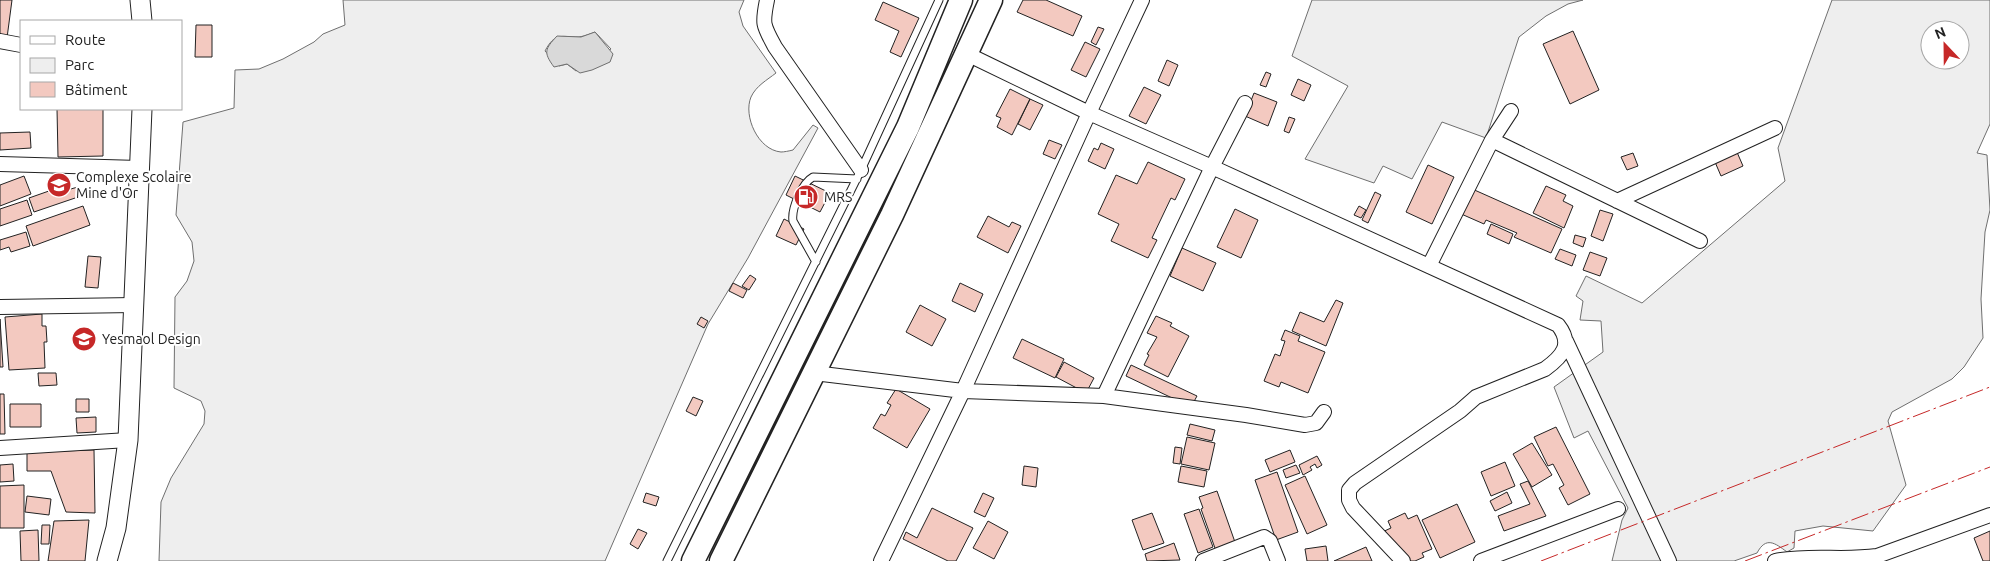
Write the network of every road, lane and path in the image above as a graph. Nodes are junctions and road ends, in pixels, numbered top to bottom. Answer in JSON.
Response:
{"nodes":[{"id":1,"x":140,"y":0,"type":"edge"},
{"id":2,"x":767,"y":0,"type":"edge"},
{"id":3,"x":939,"y":0,"type":"edge"},
{"id":4,"x":961,"y":0,"type":"edge"},
{"id":5,"x":991,"y":0,"type":"edge"},
{"id":6,"x":1142,"y":0,"type":"edge"},
{"id":7,"x":142,"y":20,"type":"edge"},
{"id":8,"x":0,"y":41,"type":"edge"},
{"id":9,"x":20,"y":45,"type":"edge"},
{"id":10,"x":967,"y":54,"type":"junction"},
{"id":11,"x":1245,"y":103,"type":"dead end"},
{"id":12,"x":142,"y":110,"type":"edge"},
{"id":13,"x":1510,"y":112,"type":"dead end"},
{"id":14,"x":1089,"y":113,"type":"junction"},
{"id":15,"x":1775,"y":128,"type":"dead end"},
{"id":16,"x":1492,"y":140,"type":"junction"},
{"id":17,"x":0,"y":164,"type":"edge"},
{"id":18,"x":1212,"y":167,"type":"junction"},
{"id":19,"x":139,"y":168,"type":"junction"},
{"id":20,"x":859,"y":175,"type":"junction"},
{"id":21,"x":1617,"y":201,"type":"junction"},
{"id":22,"x":1700,"y":241,"type":"dead end"},
{"id":23,"x":816,"y":262,"type":"junction"},
{"id":24,"x":1429,"y":266,"type":"junction"},
{"id":25,"x":134,"y":305,"type":"junction"},
{"id":26,"x":0,"y":307,"type":"edge"},
{"id":27,"x":1566,"y":341,"type":"junction"},
{"id":28,"x":814,"y":373,"type":"junction"},
{"id":29,"x":963,"y":391,"type":"junction"},
{"id":30,"x":1104,"y":396,"type":"junction"},
{"id":31,"x":1324,"y":412,"type":"dead end"},
{"id":32,"x":128,"y":440,"type":"junction"},
{"id":33,"x":0,"y":448,"type":"edge"},
{"id":34,"x":1618,"y":509,"type":"dead end"},
{"id":35,"x":1990,"y":514,"type":"edge"},
{"id":36,"x":116,"y":528,"type":"junction"},
{"id":37,"x":1878,"y":558,"type":"edge"},
{"id":38,"x":107,"y":561,"type":"edge"},
{"id":39,"x":120,"y":561,"type":"edge"},
{"id":40,"x":667,"y":561,"type":"edge"},
{"id":41,"x":694,"y":561,"type":"edge"},
{"id":42,"x":721,"y":561,"type":"edge"},
{"id":43,"x":881,"y":561,"type":"edge"},
{"id":44,"x":1203,"y":561,"type":"edge"},
{"id":45,"x":1278,"y":561,"type":"edge"},
{"id":46,"x":1403,"y":561,"type":"edge"},
{"id":47,"x":1481,"y":561,"type":"edge"},
{"id":48,"x":1670,"y":561,"type":"edge"},
{"id":49,"x":1775,"y":561,"type":"edge"}],
"edges":[{"from":1,"to":7,"type":"main road"},
{"from":2,"to":20,"type":"street"},
{"from":3,"to":20,"type":"lane"},
{"from":4,"to":41,"type":"highway"},
{"from":5,"to":10,"type":"highway"},
{"from":6,"to":14,"type":"street"},
{"from":8,"to":9,"type":"street"},
{"from":10,"to":14,"type":"street"},
{"from":10,"to":28,"type":"highway"},
{"from":11,"to":18,"type":"street"},
{"from":12,"to":19,"type":"main road"},
{"from":13,"to":16,"type":"street"},
{"from":14,"to":18,"type":"street"},
{"from":14,"to":29,"type":"street"},
{"from":15,"to":21,"type":"street"},
{"from":16,"to":21,"type":"street"},
{"from":16,"to":24,"type":"street"},
{"from":17,"to":19,"type":"street"},
{"from":18,"to":24,"type":"street"},
{"from":18,"to":30,"type":"street"},
{"from":19,"to":25,"type":"main road"},
{"from":20,"to":23,"type":"lane"},
{"from":20,"to":23,"type":"lane"},
{"from":21,"to":22,"type":"street"},
{"from":23,"to":40,"type":"lane"},
{"from":24,"to":27,"type":"street"},
{"from":25,"to":26,"type":"street"},
{"from":25,"to":32,"type":"main road"},
{"from":27,"to":46,"type":"street"},
{"from":27,"to":48,"type":"street"},
{"from":28,"to":29,"type":"street"},
{"from":28,"to":42,"type":"highway"},
{"from":29,"to":30,"type":"street"},
{"from":29,"to":43,"type":"street"},
{"from":30,"to":31,"type":"street"},
{"from":32,"to":33,"type":"street"},
{"from":32,"to":36,"type":"main road"},
{"from":34,"to":47,"type":"street"},
{"from":35,"to":37,"type":"street"},
{"from":36,"to":38,"type":"main road"},
{"from":36,"to":39,"type":"main road"},
{"from":37,"to":49,"type":"street"},
{"from":44,"to":45,"type":"street"}]}
